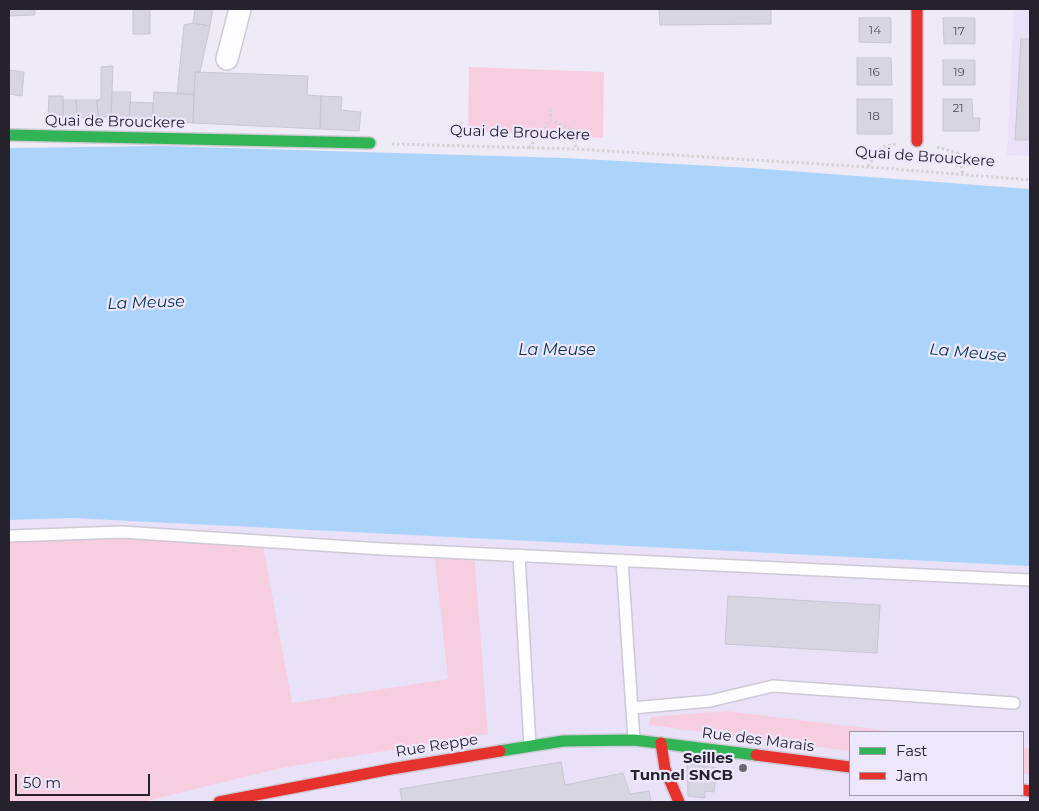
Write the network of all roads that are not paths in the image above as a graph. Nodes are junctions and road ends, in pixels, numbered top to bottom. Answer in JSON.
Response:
{"nodes":[{"id":1,"x":240,"y":9,"type":"edge"},
{"id":2,"x":917,"y":9,"type":"edge"},
{"id":3,"x":227,"y":59,"type":"dead end"},
{"id":4,"x":9,"y":135,"type":"edge"},
{"id":5,"x":916,"y":141,"type":"road end"},
{"id":6,"x":370,"y":143,"type":"road end"},
{"id":7,"x":9,"y":536,"type":"edge"},
{"id":8,"x":519,"y":555,"type":"junction"},
{"id":9,"x":622,"y":560,"type":"junction"},
{"id":10,"x":1030,"y":580,"type":"edge"},
{"id":11,"x":1014,"y":704,"type":"dead end"},
{"id":12,"x":632,"y":708,"type":"junction"},
{"id":13,"x":634,"y":740,"type":"junction"},
{"id":14,"x":661,"y":743,"type":"junction"},
{"id":15,"x":530,"y":746,"type":"junction"},
{"id":16,"x":849,"y":767,"type":"edge"},
{"id":17,"x":219,"y":802,"type":"edge"},
{"id":18,"x":679,"y":802,"type":"edge"}],
"edges":[{"from":1,"to":3,"type":"street"},
{"from":2,"to":5,"type":"main road"},
{"from":4,"to":6,"type":"main road","name":"Quai de Brouckere"},
{"from":7,"to":8,"type":"lane"},
{"from":8,"to":9,"type":"lane"},
{"from":8,"to":15,"type":"lane"},
{"from":9,"to":10,"type":"lane"},
{"from":9,"to":12,"type":"lane"},
{"from":11,"to":12,"type":"lane"},
{"from":12,"to":13,"type":"lane"},
{"from":13,"to":14,"type":"main road","name":"Rue Reppe"},
{"from":13,"to":15,"type":"main road","name":"Rue Reppe"},
{"from":14,"to":16,"type":"main road","name":"Rue des Marais"},
{"from":14,"to":18,"type":"main road"},
{"from":15,"to":17,"type":"main road","name":"Rue Reppe"}]}
